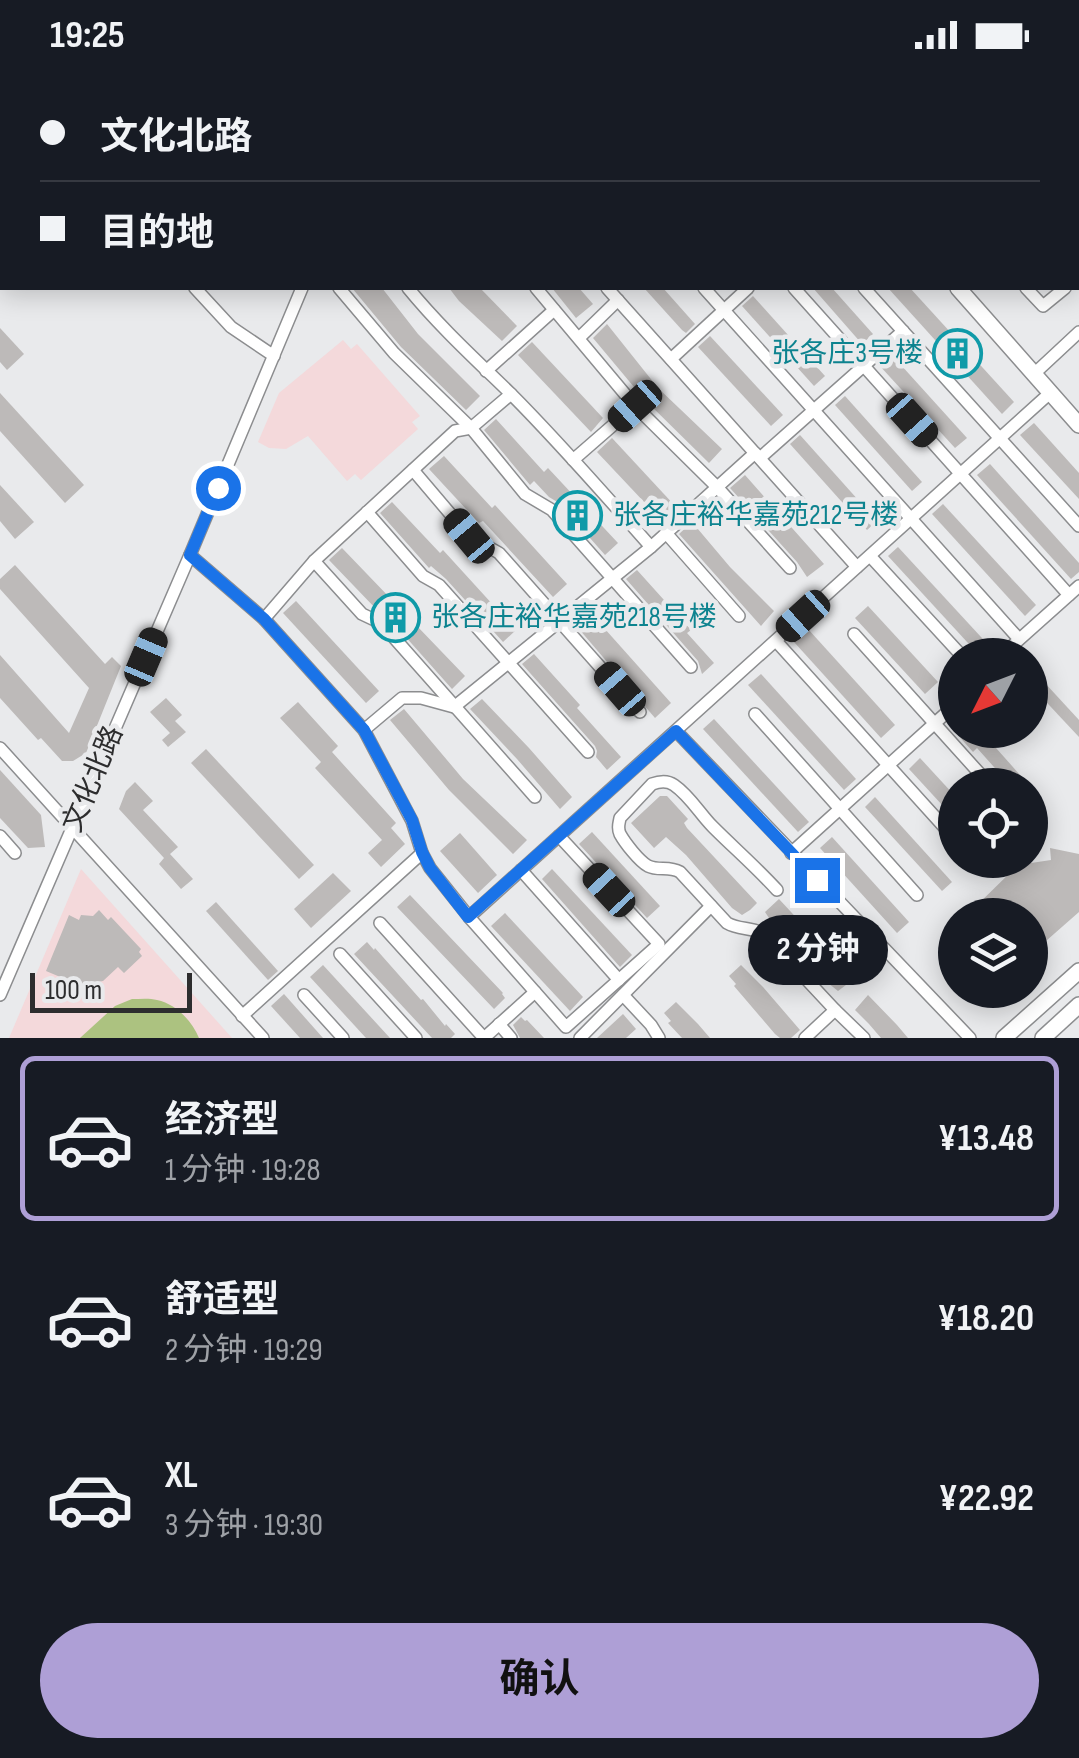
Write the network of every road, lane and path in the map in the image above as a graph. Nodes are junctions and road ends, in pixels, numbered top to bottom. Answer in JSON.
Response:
{"nodes":[{"id":1,"x":197,"y":290,"type":"edge"},
{"id":2,"x":301,"y":290,"type":"edge"},
{"id":3,"x":341,"y":290,"type":"edge"},
{"id":4,"x":410,"y":290,"type":"edge"},
{"id":5,"x":538,"y":290,"type":"edge"},
{"id":6,"x":609,"y":290,"type":"edge"},
{"id":7,"x":706,"y":290,"type":"edge"},
{"id":8,"x":746,"y":290,"type":"edge"},
{"id":9,"x":796,"y":290,"type":"edge"},
{"id":10,"x":866,"y":290,"type":"edge"},
{"id":11,"x":960,"y":290,"type":"edge"},
{"id":12,"x":1028,"y":290,"type":"edge"},
{"id":13,"x":1062,"y":290,"type":"edge"},
{"id":14,"x":618,"y":300,"type":"junction"},
{"id":15,"x":554,"y":310,"type":"junction"},
{"id":16,"x":724,"y":310,"type":"junction"},
{"id":17,"x":904,"y":331,"type":"junction"},
{"id":18,"x":1078,"y":334,"type":"edge"},
{"id":19,"x":579,"y":338,"type":"junction"},
{"id":20,"x":274,"y":356,"type":"junction"},
{"id":21,"x":670,"y":358,"type":"junction"},
{"id":22,"x":864,"y":366,"type":"junction"},
{"id":23,"x":486,"y":371,"type":"junction"},
{"id":24,"x":1035,"y":373,"type":"junction"},
{"id":25,"x":1050,"y":392,"type":"junction"},
{"id":26,"x":511,"y":394,"type":"junction"},
{"id":27,"x":635,"y":406,"type":"junction"},
{"id":28,"x":814,"y":410,"type":"junction"},
{"id":29,"x":1079,"y":425,"type":"edge"},
{"id":30,"x":471,"y":428,"type":"junction"},
{"id":31,"x":1000,"y":438,"type":"junction"},
{"id":32,"x":758,"y":456,"type":"junction"},
{"id":33,"x":573,"y":460,"type":"junction"},
{"id":34,"x":413,"y":470,"type":"junction"},
{"id":35,"x":961,"y":474,"type":"junction"},
{"id":36,"x":717,"y":487,"type":"junction"},
{"id":37,"x":367,"y":512,"type":"junction"},
{"id":38,"x":911,"y":518,"type":"junction"},
{"id":39,"x":1079,"y":526,"type":"edge"},
{"id":40,"x":666,"y":534,"type":"junction"},
{"id":41,"x":651,"y":547,"type":"junction"},
{"id":42,"x":190,"y":555,"type":"junction"},
{"id":43,"x":870,"y":556,"type":"junction"},
{"id":44,"x":314,"y":562,"type":"junction"},
{"id":45,"x":858,"y":567,"type":"junction"},
{"id":46,"x":790,"y":568,"type":"dead end"},
{"id":47,"x":611,"y":579,"type":"junction"},
{"id":48,"x":1074,"y":590,"type":"edge"},
{"id":49,"x":739,"y":616,"type":"dead end"},
{"id":50,"x":264,"y":619,"type":"junction"},
{"id":51,"x":560,"y":620,"type":"junction"},
{"id":52,"x":854,"y":634,"type":"dead end"},
{"id":53,"x":945,"y":638,"type":"edge"},
{"id":54,"x":1017,"y":638,"type":"edge"},
{"id":55,"x":1021,"y":638,"type":"edge"},
{"id":56,"x":776,"y":641,"type":"junction"},
{"id":57,"x":507,"y":664,"type":"junction"},
{"id":58,"x":691,"y":667,"type":"dead end"},
{"id":59,"x":454,"y":707,"type":"junction"},
{"id":60,"x":640,"y":712,"type":"dead end"},
{"id":61,"x":755,"y":714,"type":"dead end"},
{"id":62,"x":938,"y":720,"type":"edge"},
{"id":63,"x":934,"y":724,"type":"junction"},
{"id":64,"x":364,"y":730,"type":"junction"},
{"id":65,"x":676,"y":731,"type":"junction"},
{"id":66,"x":0,"y":748,"type":"edge"},
{"id":67,"x":588,"y":752,"type":"dead end"},
{"id":68,"x":888,"y":766,"type":"junction"},
{"id":69,"x":974,"y":768,"type":"edge"},
{"id":70,"x":535,"y":797,"type":"dead end"},
{"id":71,"x":840,"y":809,"type":"junction"},
{"id":72,"x":938,"y":820,"type":"edge"},
{"id":73,"x":72,"y":827,"type":"junction"},
{"id":74,"x":0,"y":836,"type":"edge"},
{"id":75,"x":559,"y":836,"type":"junction"},
{"id":76,"x":16,"y":852,"type":"dead end"},
{"id":77,"x":422,"y":852,"type":"junction"},
{"id":78,"x":791,"y":853,"type":"junction"},
{"id":79,"x":521,"y":870,"type":"junction"},
{"id":80,"x":777,"y":890,"type":"dead end"},
{"id":81,"x":917,"y":895,"type":"dead end"},
{"id":82,"x":712,"y":906,"type":"junction"},
{"id":83,"x":468,"y":917,"type":"junction"},
{"id":84,"x":380,"y":923,"type":"dead end"},
{"id":85,"x":340,"y":954,"type":"dead end"},
{"id":86,"x":1079,"y":971,"type":"edge"},
{"id":87,"x":619,"y":980,"type":"junction"},
{"id":88,"x":535,"y":992,"type":"junction"},
{"id":89,"x":0,"y":994,"type":"edge"},
{"id":90,"x":304,"y":995,"type":"dead end"},
{"id":91,"x":622,"y":995,"type":"junction"},
{"id":92,"x":1079,"y":1005,"type":"edge"},
{"id":93,"x":834,"y":1010,"type":"junction"},
{"id":94,"x":242,"y":1016,"type":"junction"},
{"id":95,"x":499,"y":1024,"type":"junction"},
{"id":96,"x":262,"y":1038,"type":"edge"},
{"id":97,"x":342,"y":1038,"type":"edge"},
{"id":98,"x":416,"y":1038,"type":"edge"},
{"id":99,"x":484,"y":1038,"type":"edge"},
{"id":100,"x":512,"y":1038,"type":"edge"},
{"id":101,"x":580,"y":1038,"type":"edge"},
{"id":102,"x":659,"y":1038,"type":"edge"},
{"id":103,"x":805,"y":1038,"type":"edge"},
{"id":104,"x":864,"y":1038,"type":"edge"},
{"id":105,"x":970,"y":1038,"type":"edge"},
{"id":106,"x":1004,"y":1038,"type":"edge"},
{"id":107,"x":1043,"y":1038,"type":"edge"}],
"edges":[{"from":1,"to":20,"type":"street"},
{"from":2,"to":20,"type":"street","name":"文化北路"},
{"from":3,"to":30,"type":"street"},
{"from":4,"to":23,"type":"street"},
{"from":5,"to":15,"type":"street"},
{"from":6,"to":14,"type":"street"},
{"from":7,"to":16,"type":"street"},
{"from":8,"to":16,"type":"street"},
{"from":9,"to":22,"type":"street"},
{"from":10,"to":17,"type":"street"},
{"from":11,"to":24,"type":"main road"},
{"from":12,"to":13,"type":"street"},
{"from":14,"to":19,"type":"street"},
{"from":14,"to":21,"type":"street"},
{"from":15,"to":19,"type":"street"},
{"from":15,"to":23,"type":"street"},
{"from":16,"to":21,"type":"street"},
{"from":16,"to":28,"type":"street"},
{"from":17,"to":22,"type":"street"},
{"from":17,"to":31,"type":"street"},
{"from":18,"to":24,"type":"street"},
{"from":19,"to":27,"type":"street"},
{"from":20,"to":42,"type":"street","name":"文化北路"},
{"from":21,"to":32,"type":"street"},
{"from":22,"to":28,"type":"street"},
{"from":22,"to":35,"type":"street"},
{"from":23,"to":26,"type":"street"},
{"from":24,"to":25,"type":"main road"},
{"from":25,"to":29,"type":"main road"},
{"from":25,"to":31,"type":"street"},
{"from":26,"to":30,"type":"street"},
{"from":26,"to":33,"type":"street"},
{"from":27,"to":33,"type":"street"},
{"from":27,"to":36,"type":"street"},
{"from":28,"to":32,"type":"street"},
{"from":28,"to":38,"type":"street"},
{"from":30,"to":34,"type":"street"},
{"from":30,"to":47,"type":"street"},
{"from":31,"to":35,"type":"street"},
{"from":31,"to":39,"type":"street"},
{"from":32,"to":36,"type":"street"},
{"from":32,"to":45,"type":"street"},
{"from":33,"to":41,"type":"street"},
{"from":34,"to":37,"type":"street"},
{"from":34,"to":51,"type":"street"},
{"from":35,"to":38,"type":"street"},
{"from":35,"to":48,"type":"street"},
{"from":36,"to":40,"type":"street"},
{"from":36,"to":46,"type":"street"},
{"from":37,"to":44,"type":"street"},
{"from":37,"to":57,"type":"street"},
{"from":38,"to":43,"type":"street"},
{"from":38,"to":54,"type":"street"},
{"from":40,"to":41,"type":"street"},
{"from":40,"to":49,"type":"street"},
{"from":41,"to":47,"type":"street"},
{"from":42,"to":50,"type":"street"},
{"from":42,"to":73,"type":"street","name":"文化北路"},
{"from":43,"to":45,"type":"street"},
{"from":43,"to":53,"type":"street"},
{"from":44,"to":50,"type":"street"},
{"from":44,"to":59,"type":"street"},
{"from":45,"to":56,"type":"street"},
{"from":47,"to":51,"type":"street"},
{"from":47,"to":58,"type":"street"},
{"from":48,"to":55,"type":"street"},
{"from":50,"to":64,"type":"street"},
{"from":51,"to":57,"type":"street"},
{"from":51,"to":60,"type":"street"},
{"from":52,"to":63,"type":"street"},
{"from":56,"to":65,"type":"street"},
{"from":56,"to":68,"type":"street"},
{"from":57,"to":59,"type":"street"},
{"from":57,"to":67,"type":"street"},
{"from":59,"to":64,"type":"street"},
{"from":59,"to":70,"type":"street"},
{"from":61,"to":71,"type":"street"},
{"from":62,"to":63,"type":"street"},
{"from":63,"to":68,"type":"street"},
{"from":63,"to":69,"type":"street"},
{"from":64,"to":77,"type":"street"},
{"from":65,"to":75,"type":"street"},
{"from":65,"to":78,"type":"street"},
{"from":66,"to":73,"type":"street"},
{"from":68,"to":71,"type":"street"},
{"from":68,"to":72,"type":"street"},
{"from":71,"to":78,"type":"street"},
{"from":71,"to":81,"type":"street"},
{"from":73,"to":89,"type":"street","name":"文化北路"},
{"from":73,"to":94,"type":"street"},
{"from":74,"to":76,"type":"street"},
{"from":75,"to":79,"type":"street"},
{"from":75,"to":87,"type":"street"},
{"from":77,"to":83,"type":"street"},
{"from":77,"to":94,"type":"street"},
{"from":78,"to":105,"type":"street"},
{"from":79,"to":83,"type":"street"},
{"from":79,"to":87,"type":"street"},
{"from":80,"to":82,"type":"street"},
{"from":82,"to":91,"type":"street"},
{"from":82,"to":93,"type":"street"},
{"from":83,"to":88,"type":"street"},
{"from":84,"to":99,"type":"street"},
{"from":85,"to":98,"type":"street"},
{"from":86,"to":106,"type":"main road"},
{"from":87,"to":88,"type":"street"},
{"from":88,"to":95,"type":"street"},
{"from":90,"to":97,"type":"street"},
{"from":91,"to":101,"type":"street"},
{"from":91,"to":102,"type":"street"},
{"from":92,"to":107,"type":"main road"},
{"from":93,"to":103,"type":"street"},
{"from":93,"to":104,"type":"street"},
{"from":94,"to":96,"type":"street"},
{"from":95,"to":99,"type":"street"},
{"from":95,"to":100,"type":"street"}]}
